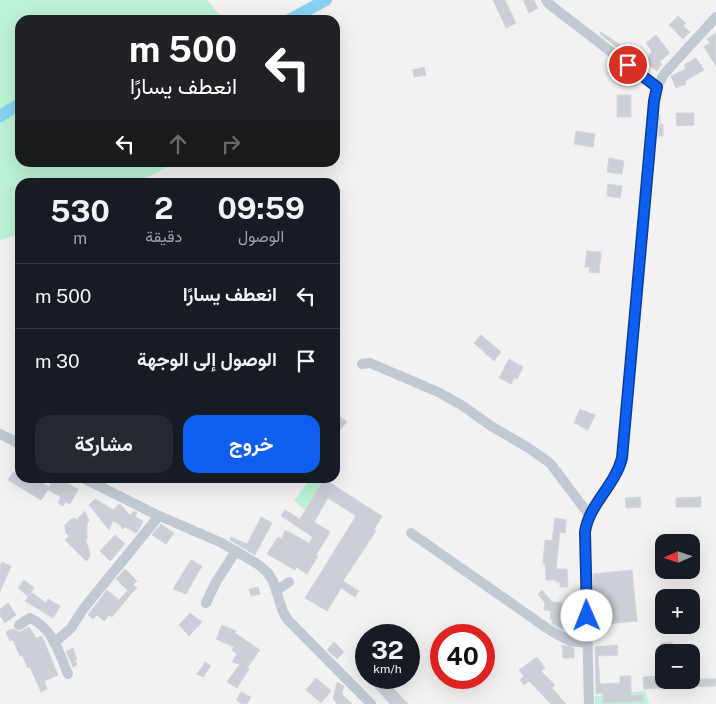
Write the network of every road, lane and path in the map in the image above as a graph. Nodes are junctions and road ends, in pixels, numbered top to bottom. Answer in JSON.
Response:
{"nodes":[{"id":1,"x":546,"y":0,"type":"edge"},
{"id":2,"x":716,"y":17,"type":"edge"},
{"id":3,"x":657,"y":87,"type":"junction"},
{"id":4,"x":362,"y":364,"type":"dead end"},
{"id":5,"x":0,"y":434,"type":"edge"},
{"id":6,"x":15,"y":442,"type":"edge"},
{"id":7,"x":93,"y":483,"type":"edge"},
{"id":8,"x":159,"y":516,"type":"junction"},
{"id":9,"x":590,"y":516,"type":"junction"},
{"id":10,"x":411,"y":533,"type":"dead end"},
{"id":11,"x":236,"y":551,"type":"junction"},
{"id":12,"x":289,"y":582,"type":"dead end"},
{"id":13,"x":276,"y":591,"type":"junction"},
{"id":14,"x":206,"y":603,"type":"dead end"},
{"id":15,"x":19,"y":625,"type":"dead end"},
{"id":16,"x":54,"y":643,"type":"junction"},
{"id":17,"x":587,"y":643,"type":"junction"},
{"id":18,"x":68,"y":674,"type":"dead end"},
{"id":19,"x":371,"y":704,"type":"edge"},
{"id":20,"x":589,"y":704,"type":"edge"}],
"edges":[{"from":1,"to":3,"type":"street"},
{"from":2,"to":3,"type":"street"},
{"from":3,"to":9,"type":"street"},
{"from":4,"to":9,"type":"street"},
{"from":5,"to":6,"type":"street"},
{"from":7,"to":8,"type":"street"},
{"from":8,"to":11,"type":"street"},
{"from":8,"to":16,"type":"street"},
{"from":9,"to":17,"type":"street"},
{"from":10,"to":17,"type":"street"},
{"from":11,"to":13,"type":"street"},
{"from":11,"to":14,"type":"street"},
{"from":12,"to":13,"type":"street"},
{"from":13,"to":19,"type":"street"},
{"from":15,"to":16,"type":"street"},
{"from":16,"to":18,"type":"street"},
{"from":17,"to":20,"type":"street"}]}
